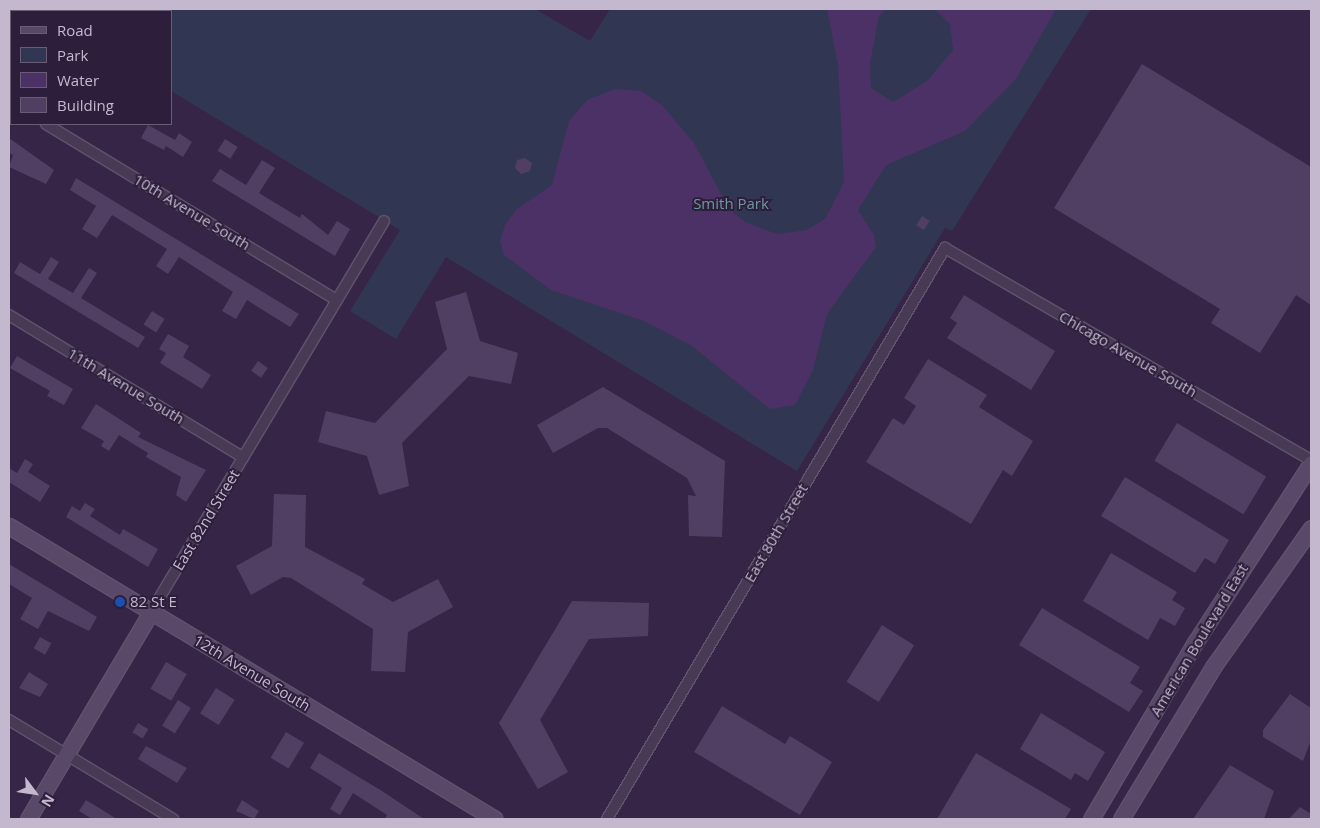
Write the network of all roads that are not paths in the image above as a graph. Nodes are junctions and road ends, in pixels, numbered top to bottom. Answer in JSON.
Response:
{"nodes":[{"id":1,"x":48,"y":125,"type":"edge"},
{"id":2,"x":384,"y":221,"type":"dead end"},
{"id":3,"x":945,"y":248,"type":"joint"},
{"id":4,"x":337,"y":300,"type":"junction"},
{"id":5,"x":9,"y":315,"type":"edge"},
{"id":6,"x":243,"y":457,"type":"junction"},
{"id":7,"x":1311,"y":461,"type":"edge"},
{"id":8,"x":9,"y":526,"type":"edge"},
{"id":9,"x":1309,"y":535,"type":"edge"},
{"id":10,"x":151,"y":612,"type":"junction"},
{"id":11,"x":9,"y":720,"type":"edge"},
{"id":12,"x":66,"y":755,"type":"junction"},
{"id":13,"x":28,"y":819,"type":"edge"},
{"id":14,"x":172,"y":819,"type":"edge"},
{"id":15,"x":495,"y":819,"type":"edge"},
{"id":16,"x":607,"y":819,"type":"edge"},
{"id":17,"x":1091,"y":819,"type":"edge"},
{"id":18,"x":1121,"y":819,"type":"edge"}],
"edges":[{"from":1,"to":4,"type":"street","name":"10th Avenue South"},
{"from":2,"to":4,"type":"street","name":"East 82nd Street"},
{"from":3,"to":7,"type":"street","name":"Chicago Avenue South"},
{"from":3,"to":16,"type":"street","name":"East 80th Street"},
{"from":4,"to":6,"type":"street","name":"East 82nd Street"},
{"from":5,"to":6,"type":"street","name":"11th Avenue South"},
{"from":6,"to":10,"type":"street","name":"East 82nd Street"},
{"from":7,"to":17,"type":"street","name":"American Boulevard East"},
{"from":8,"to":10,"type":"street","name":"12th Avenue South"},
{"from":9,"to":18,"type":"street","name":"American Boulevard East"},
{"from":10,"to":12,"type":"street","name":"East 82nd Street"},
{"from":10,"to":15,"type":"street","name":"12th Avenue South"},
{"from":11,"to":12,"type":"street"},
{"from":12,"to":13,"type":"street","name":"East 82nd Street"},
{"from":12,"to":14,"type":"street"}]}
